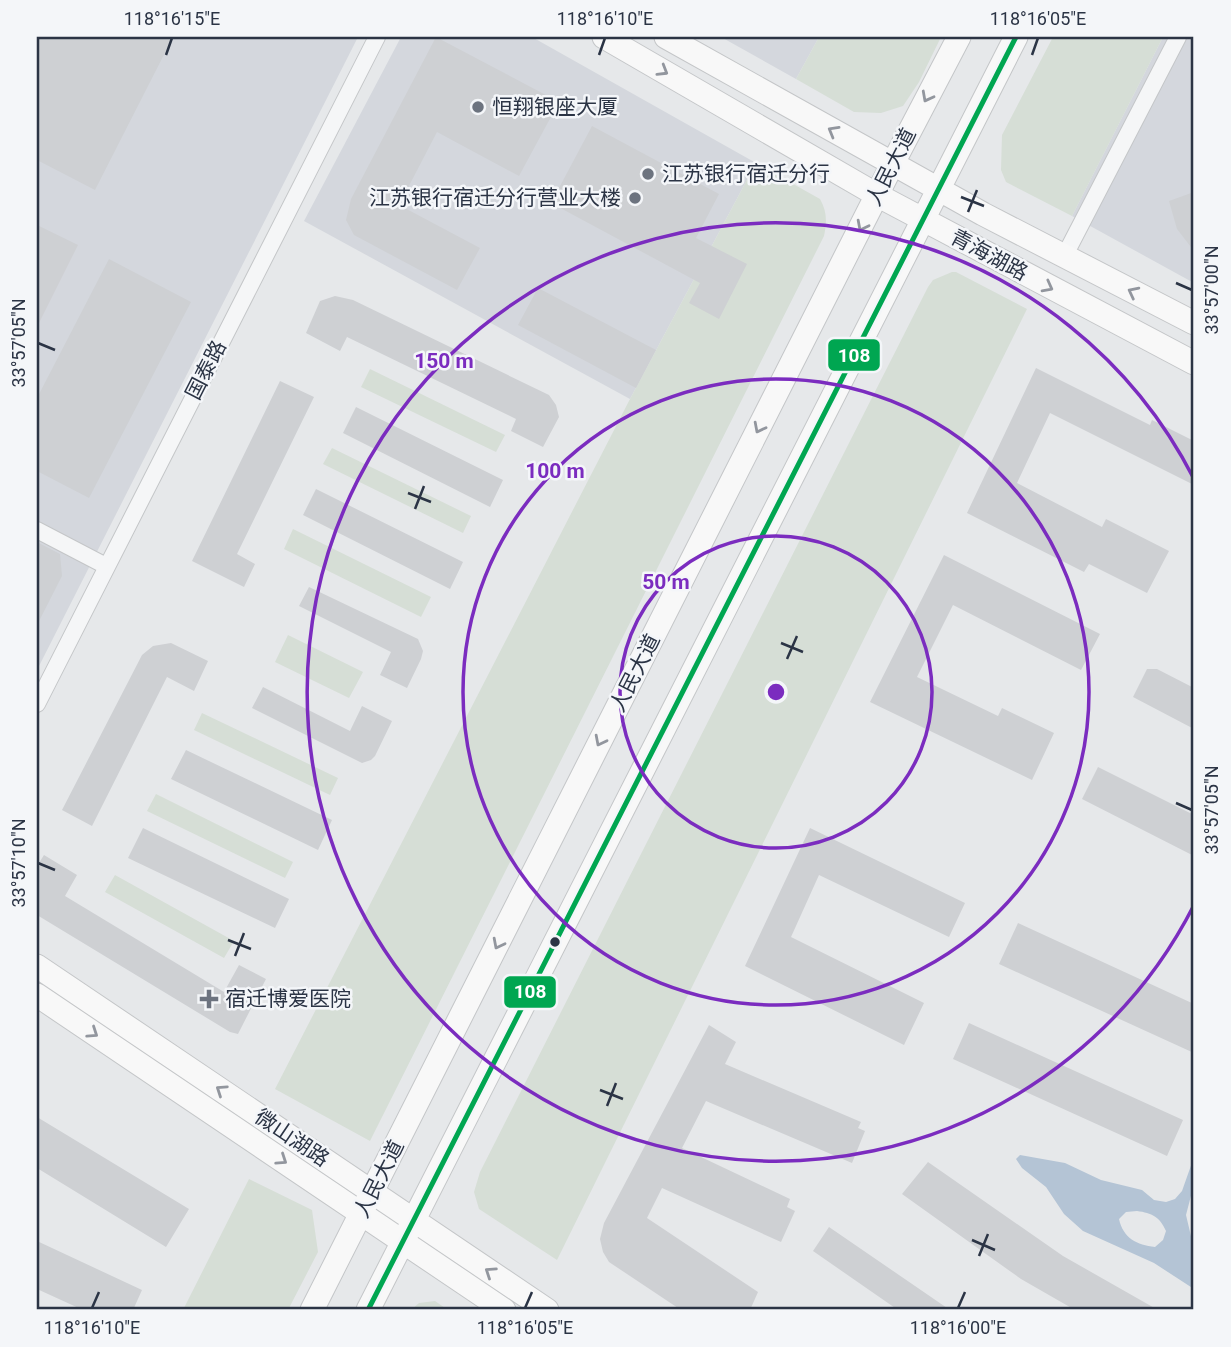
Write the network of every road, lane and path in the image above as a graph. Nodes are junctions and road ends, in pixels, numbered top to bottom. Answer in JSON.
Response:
{"nodes":[{"id":1,"x":377,"y":37,"type":"edge"},
{"id":2,"x":604,"y":37,"type":"edge"},
{"id":3,"x":666,"y":37,"type":"edge"},
{"id":4,"x":959,"y":37,"type":"edge"},
{"id":5,"x":1016,"y":37,"type":"edge"},
{"id":6,"x":1178,"y":37,"type":"edge"},
{"id":7,"x":892,"y":164,"type":"junction"},
{"id":8,"x":938,"y":190,"type":"junction"},
{"id":9,"x":877,"y":195,"type":"junction"},
{"id":10,"x":923,"y":220,"type":"junction"},
{"id":11,"x":1064,"y":257,"type":"junction"},
{"id":12,"x":1194,"y":323,"type":"edge"},
{"id":13,"x":1194,"y":363,"type":"edge"},
{"id":14,"x":37,"y":530,"type":"edge"},
{"id":15,"x":106,"y":566,"type":"junction"},
{"id":16,"x":37,"y":704,"type":"edge"},
{"id":17,"x":37,"y":966,"type":"edge"},
{"id":18,"x":37,"y":995,"type":"edge"},
{"id":19,"x":372,"y":1191,"type":"junction"},
{"id":20,"x":361,"y":1213,"type":"junction"},
{"id":21,"x":414,"y":1220,"type":"junction"},
{"id":22,"x":403,"y":1241,"type":"junction"},
{"id":23,"x":312,"y":1310,"type":"edge"},
{"id":24,"x":368,"y":1310,"type":"edge"},
{"id":25,"x":504,"y":1310,"type":"edge"},
{"id":26,"x":547,"y":1310,"type":"edge"}],
"edges":[{"from":1,"to":15,"type":"street","name":"国泰路"},
{"from":2,"to":9,"type":"main road","name":"青海湖路","one_way":true},
{"from":7,"to":3,"type":"main road","name":"青海湖路","one_way":true},
{"from":4,"to":7,"type":"main road","name":"人民大道","one_way":true},
{"from":5,"to":8,"type":"main road"},
{"from":6,"to":11,"type":"street"},
{"from":7,"to":8,"type":"main road","name":"青海湖路"},
{"from":7,"to":9,"type":"main road","name":"人民大道"},
{"from":8,"to":10,"type":"main road"},
{"from":8,"to":11,"type":"main road","name":"青海湖路"},
{"from":9,"to":10,"type":"main road","name":"青海湖路"},
{"from":9,"to":19,"type":"main road","name":"人民大道","one_way":true},
{"from":10,"to":13,"type":"main road","name":"青海湖路","one_way":true},
{"from":10,"to":21,"type":"main road"},
{"from":12,"to":11,"type":"main road","name":"青海湖路","one_way":true},
{"from":14,"to":15,"type":"street"},
{"from":15,"to":16,"type":"street","name":"国泰路"},
{"from":19,"to":17,"type":"main road","name":"微山湖路","one_way":true},
{"from":18,"to":20,"type":"main road","name":"微山湖路","one_way":true},
{"from":19,"to":20,"type":"main road","name":"人民大道"},
{"from":19,"to":21,"type":"main road","name":"微山湖路"},
{"from":20,"to":22,"type":"main road","name":"微山湖路"},
{"from":20,"to":23,"type":"main road","name":"人民大道"},
{"from":21,"to":22,"type":"main road"},
{"from":26,"to":21,"type":"main road","name":"微山湖路","one_way":true},
{"from":22,"to":24,"type":"main road"},
{"from":22,"to":25,"type":"main road","name":"微山湖路"}]}
